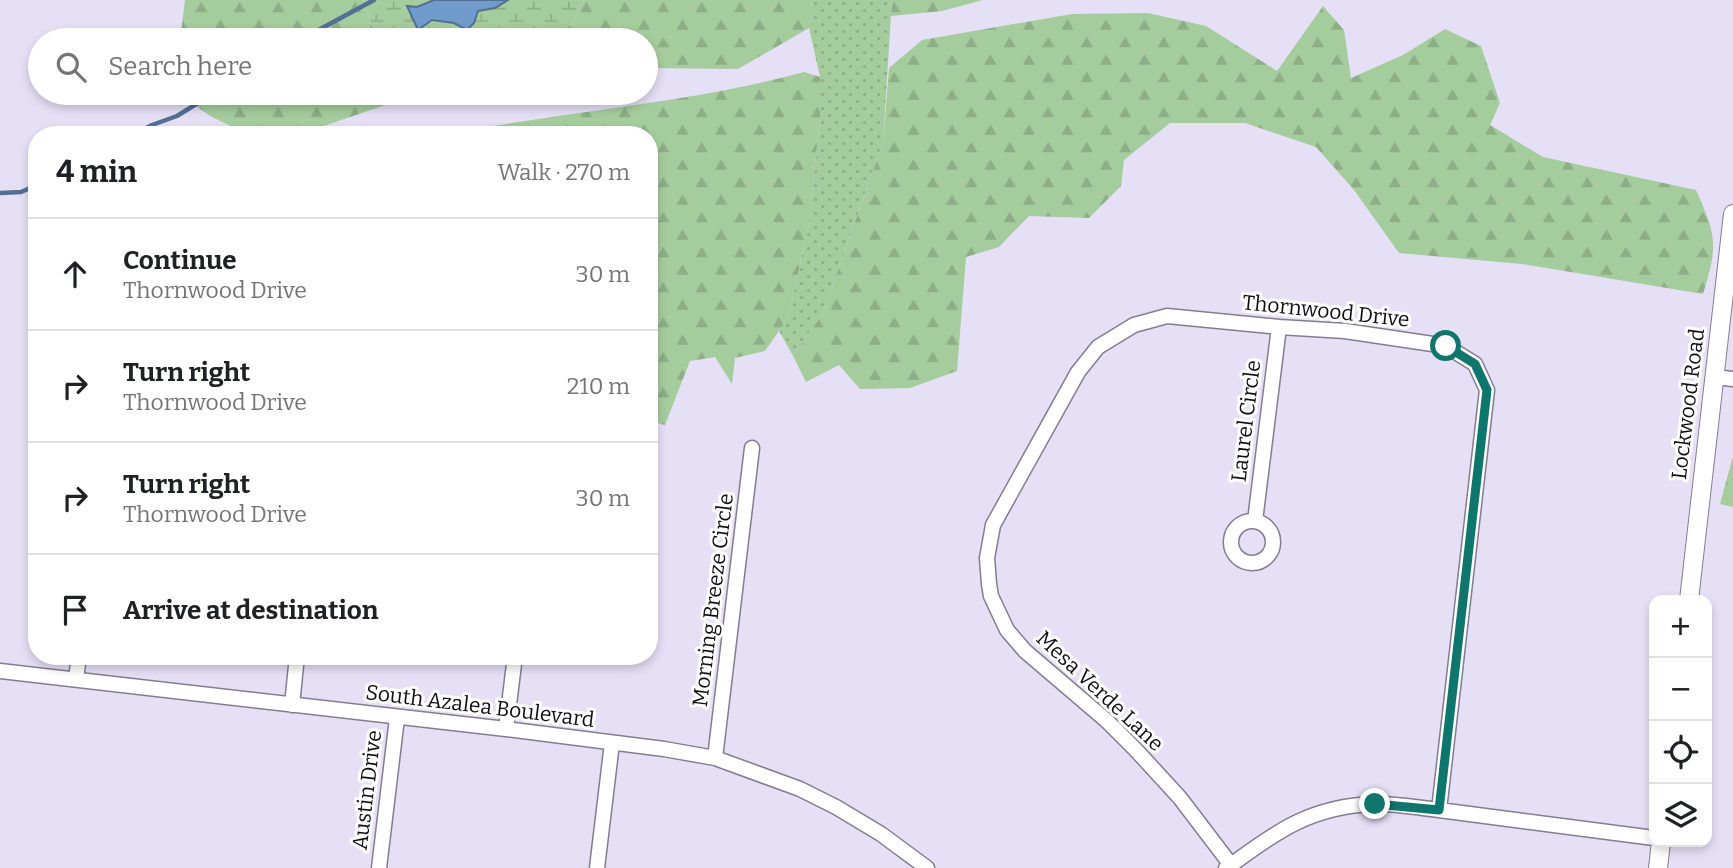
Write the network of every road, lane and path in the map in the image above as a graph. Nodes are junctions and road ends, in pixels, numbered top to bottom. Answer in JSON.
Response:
{"nodes":[{"id":1,"x":1733,"y":214,"type":"edge"},
{"id":2,"x":1279,"y":327,"type":"junction"},
{"id":3,"x":1714,"y":377,"type":"junction"},
{"id":4,"x":1733,"y":379,"type":"edge"},
{"id":5,"x":752,"y":448,"type":"dead end"},
{"id":6,"x":1255,"y":521,"type":"dead end"},
{"id":7,"x":993,"y":524,"type":"joint"},
{"id":8,"x":1690,"y":595,"type":"edge"},
{"id":9,"x":78,"y":665,"type":"edge"},
{"id":10,"x":296,"y":665,"type":"edge"},
{"id":11,"x":514,"y":665,"type":"edge"},
{"id":12,"x":0,"y":671,"type":"edge"},
{"id":13,"x":76,"y":679,"type":"junction"},
{"id":14,"x":292,"y":705,"type":"junction"},
{"id":15,"x":397,"y":718,"type":"junction"},
{"id":16,"x":506,"y":729,"type":"junction"},
{"id":17,"x":612,"y":743,"type":"junction"},
{"id":18,"x":715,"y":758,"type":"junction"},
{"id":19,"x":1439,"y":810,"type":"junction"},
{"id":20,"x":1649,"y":837,"type":"edge"},
{"id":21,"x":1660,"y":847,"type":"edge"},
{"id":22,"x":1230,"y":867,"type":"edge"},
{"id":23,"x":379,"y":868,"type":"edge"},
{"id":24,"x":597,"y":868,"type":"edge"},
{"id":25,"x":927,"y":868,"type":"edge"},
{"id":26,"x":1658,"y":868,"type":"edge"}],
"edges":[{"from":1,"to":3,"type":"street","name":"Lockwood Road"},
{"from":2,"to":6,"type":"street","name":"Laurel Circle"},
{"from":2,"to":7,"type":"street","name":"Thornwood Drive"},
{"from":2,"to":19,"type":"street","name":"Thornwood Drive"},
{"from":3,"to":4,"type":"street"},
{"from":3,"to":8,"type":"street","name":"Lockwood Road"},
{"from":5,"to":18,"type":"street","name":"Morning Breeze Circle"},
{"from":7,"to":22,"type":"street","name":"Mesa Verde Lane"},
{"from":9,"to":13,"type":"street"},
{"from":10,"to":14,"type":"street"},
{"from":11,"to":16,"type":"street"},
{"from":12,"to":13,"type":"street","name":"South Azalea Boulevard"},
{"from":13,"to":14,"type":"street","name":"South Azalea Boulevard"},
{"from":14,"to":15,"type":"street","name":"South Azalea Boulevard"},
{"from":15,"to":16,"type":"street","name":"South Azalea Boulevard"},
{"from":15,"to":23,"type":"street","name":"Austin Drive"},
{"from":16,"to":17,"type":"street","name":"South Azalea Boulevard"},
{"from":17,"to":18,"type":"street","name":"South Azalea Boulevard"},
{"from":17,"to":24,"type":"street"},
{"from":18,"to":25,"type":"street","name":"South Azalea Boulevard"},
{"from":19,"to":20,"type":"street"},
{"from":19,"to":22,"type":"street"},
{"from":21,"to":26,"type":"street"}]}
